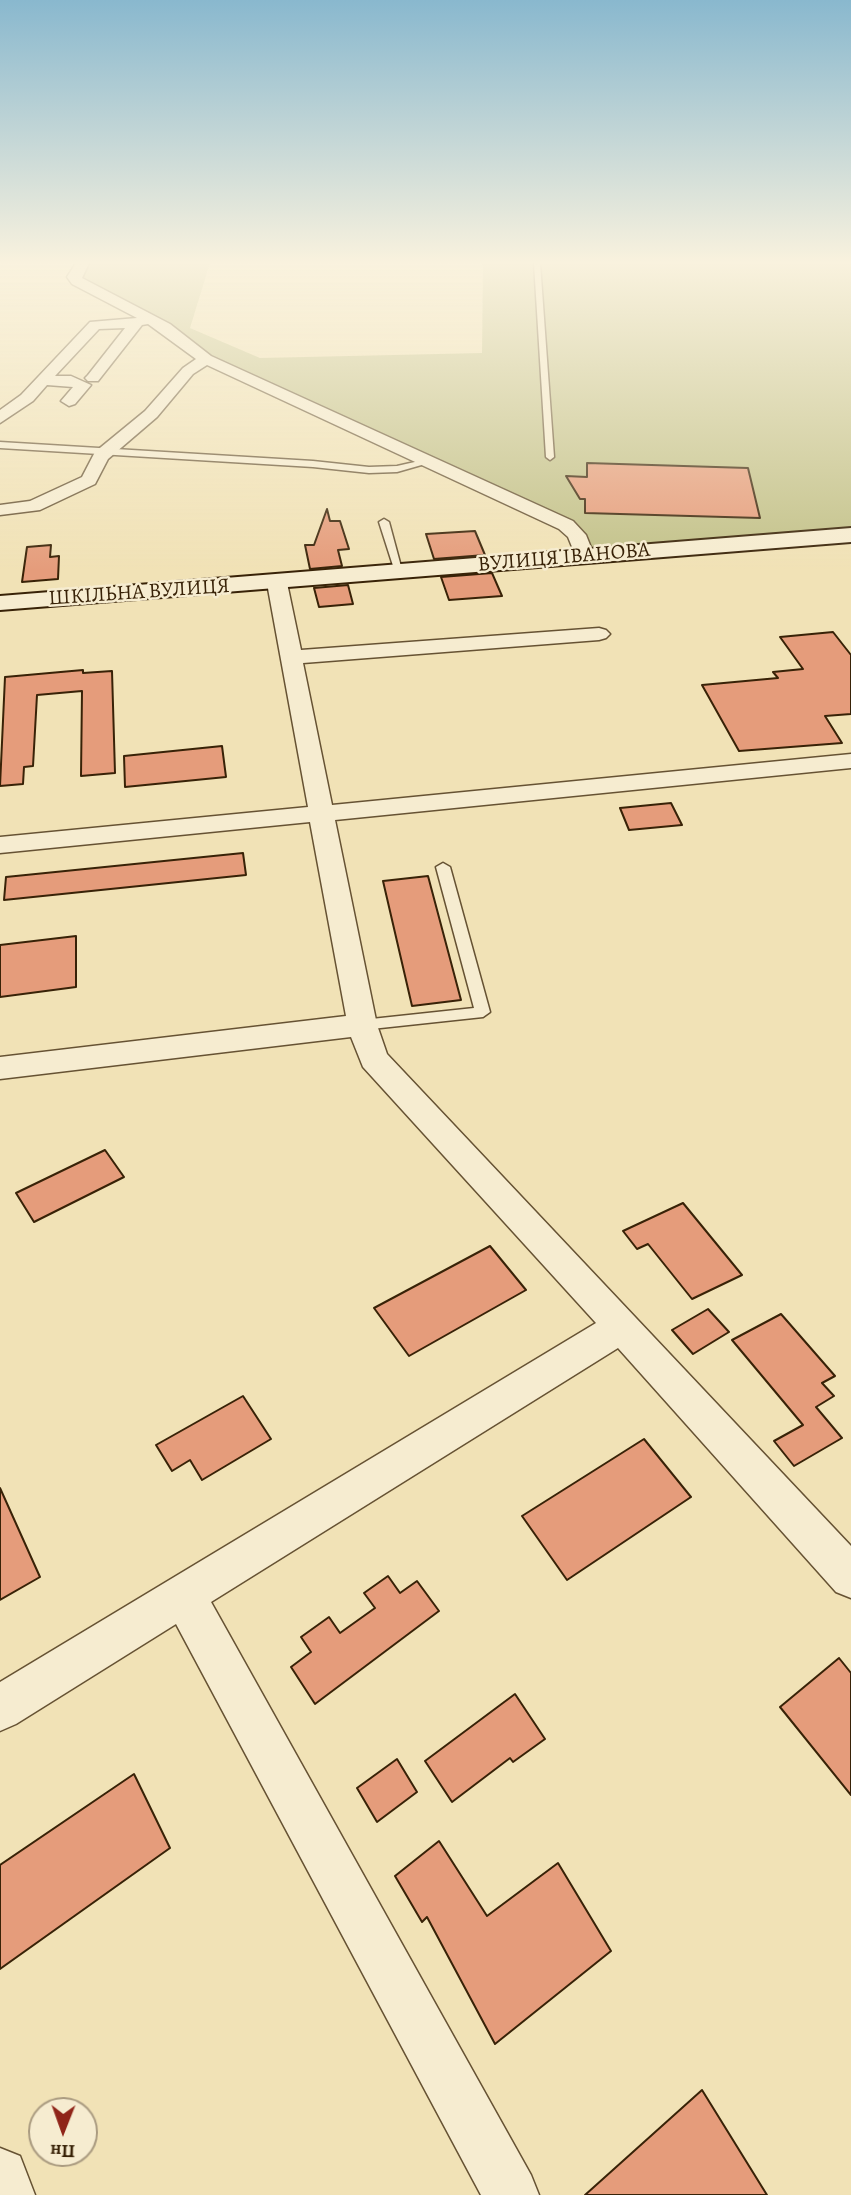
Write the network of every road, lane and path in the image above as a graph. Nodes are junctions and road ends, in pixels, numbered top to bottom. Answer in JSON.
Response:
{"nodes":[{"id":1,"x":69,"y":365,"type":"edge"},
{"id":2,"x":93,"y":365,"type":"edge"},
{"id":3,"x":196,"y":365,"type":"edge"},
{"id":4,"x":220,"y":365,"type":"edge"},
{"id":5,"x":544,"y":365,"type":"edge"},
{"id":6,"x":93,"y":378,"type":"dead end"},
{"id":7,"x":41,"y":381,"type":"junction"},
{"id":8,"x":69,"y":401,"type":"dead end"},
{"id":9,"x":0,"y":418,"type":"edge"},
{"id":10,"x":0,"y":445,"type":"edge"},
{"id":11,"x":106,"y":451,"type":"junction"},
{"id":12,"x":550,"y":457,"type":"dead end"},
{"id":13,"x":428,"y":461,"type":"junction"},
{"id":14,"x":0,"y":510,"type":"edge"},
{"id":15,"x":384,"y":522,"type":"dead end"},
{"id":16,"x":851,"y":534,"type":"edge"},
{"id":17,"x":584,"y":555,"type":"junction"},
{"id":18,"x":400,"y":572,"type":"junction"},
{"id":19,"x":277,"y":583,"type":"junction"},
{"id":20,"x":0,"y":603,"type":"edge"},
{"id":21,"x":599,"y":634,"type":"dead end"},
{"id":22,"x":292,"y":657,"type":"junction"},
{"id":23,"x":851,"y":761,"type":"edge"},
{"id":24,"x":323,"y":813,"type":"junction"},
{"id":25,"x":0,"y":845,"type":"edge"},
{"id":26,"x":443,"y":867,"type":"dead end"},
{"id":27,"x":362,"y":1025,"type":"junction"},
{"id":28,"x":0,"y":1068,"type":"edge"},
{"id":29,"x":622,"y":1326,"type":"junction"},
{"id":30,"x":851,"y":1577,"type":"edge"},
{"id":31,"x":184,"y":1595,"type":"junction"},
{"id":32,"x":0,"y":1708,"type":"edge"},
{"id":33,"x":0,"y":2176,"type":"edge"},
{"id":34,"x":6,"y":2195,"type":"edge"},
{"id":35,"x":511,"y":2195,"type":"edge"}],
"edges":[{"from":1,"to":7,"type":"street"},
{"from":2,"to":6,"type":"street"},
{"from":3,"to":11,"type":"street"},
{"from":4,"to":13,"type":"street"},
{"from":5,"to":12,"type":"lane"},
{"from":7,"to":8,"type":"street"},
{"from":7,"to":9,"type":"street"},
{"from":10,"to":11,"type":"lane"},
{"from":11,"to":13,"type":"lane"},
{"from":11,"to":14,"type":"street"},
{"from":13,"to":17,"type":"street"},
{"from":15,"to":18,"type":"lane"},
{"from":16,"to":17,"type":"street","name":"ВУЛИЦЯ ІВАНОВА"},
{"from":17,"to":18,"type":"street","name":"ВУЛИЦЯ ІВАНОВА"},
{"from":18,"to":19,"type":"street","name":"ВУЛИЦЯ ІВАНОВА"},
{"from":19,"to":20,"type":"street","name":"ШКІЛЬНА ВУЛИЦЯ"},
{"from":19,"to":22,"type":"street"},
{"from":21,"to":22,"type":"street"},
{"from":22,"to":24,"type":"street"},
{"from":23,"to":24,"type":"street"},
{"from":24,"to":25,"type":"street"},
{"from":24,"to":27,"type":"street"},
{"from":26,"to":27,"type":"lane"},
{"from":27,"to":28,"type":"street"},
{"from":27,"to":29,"type":"street"},
{"from":29,"to":30,"type":"street"},
{"from":29,"to":31,"type":"street"},
{"from":31,"to":32,"type":"street"},
{"from":31,"to":35,"type":"street"},
{"from":33,"to":34,"type":"street"}]}
